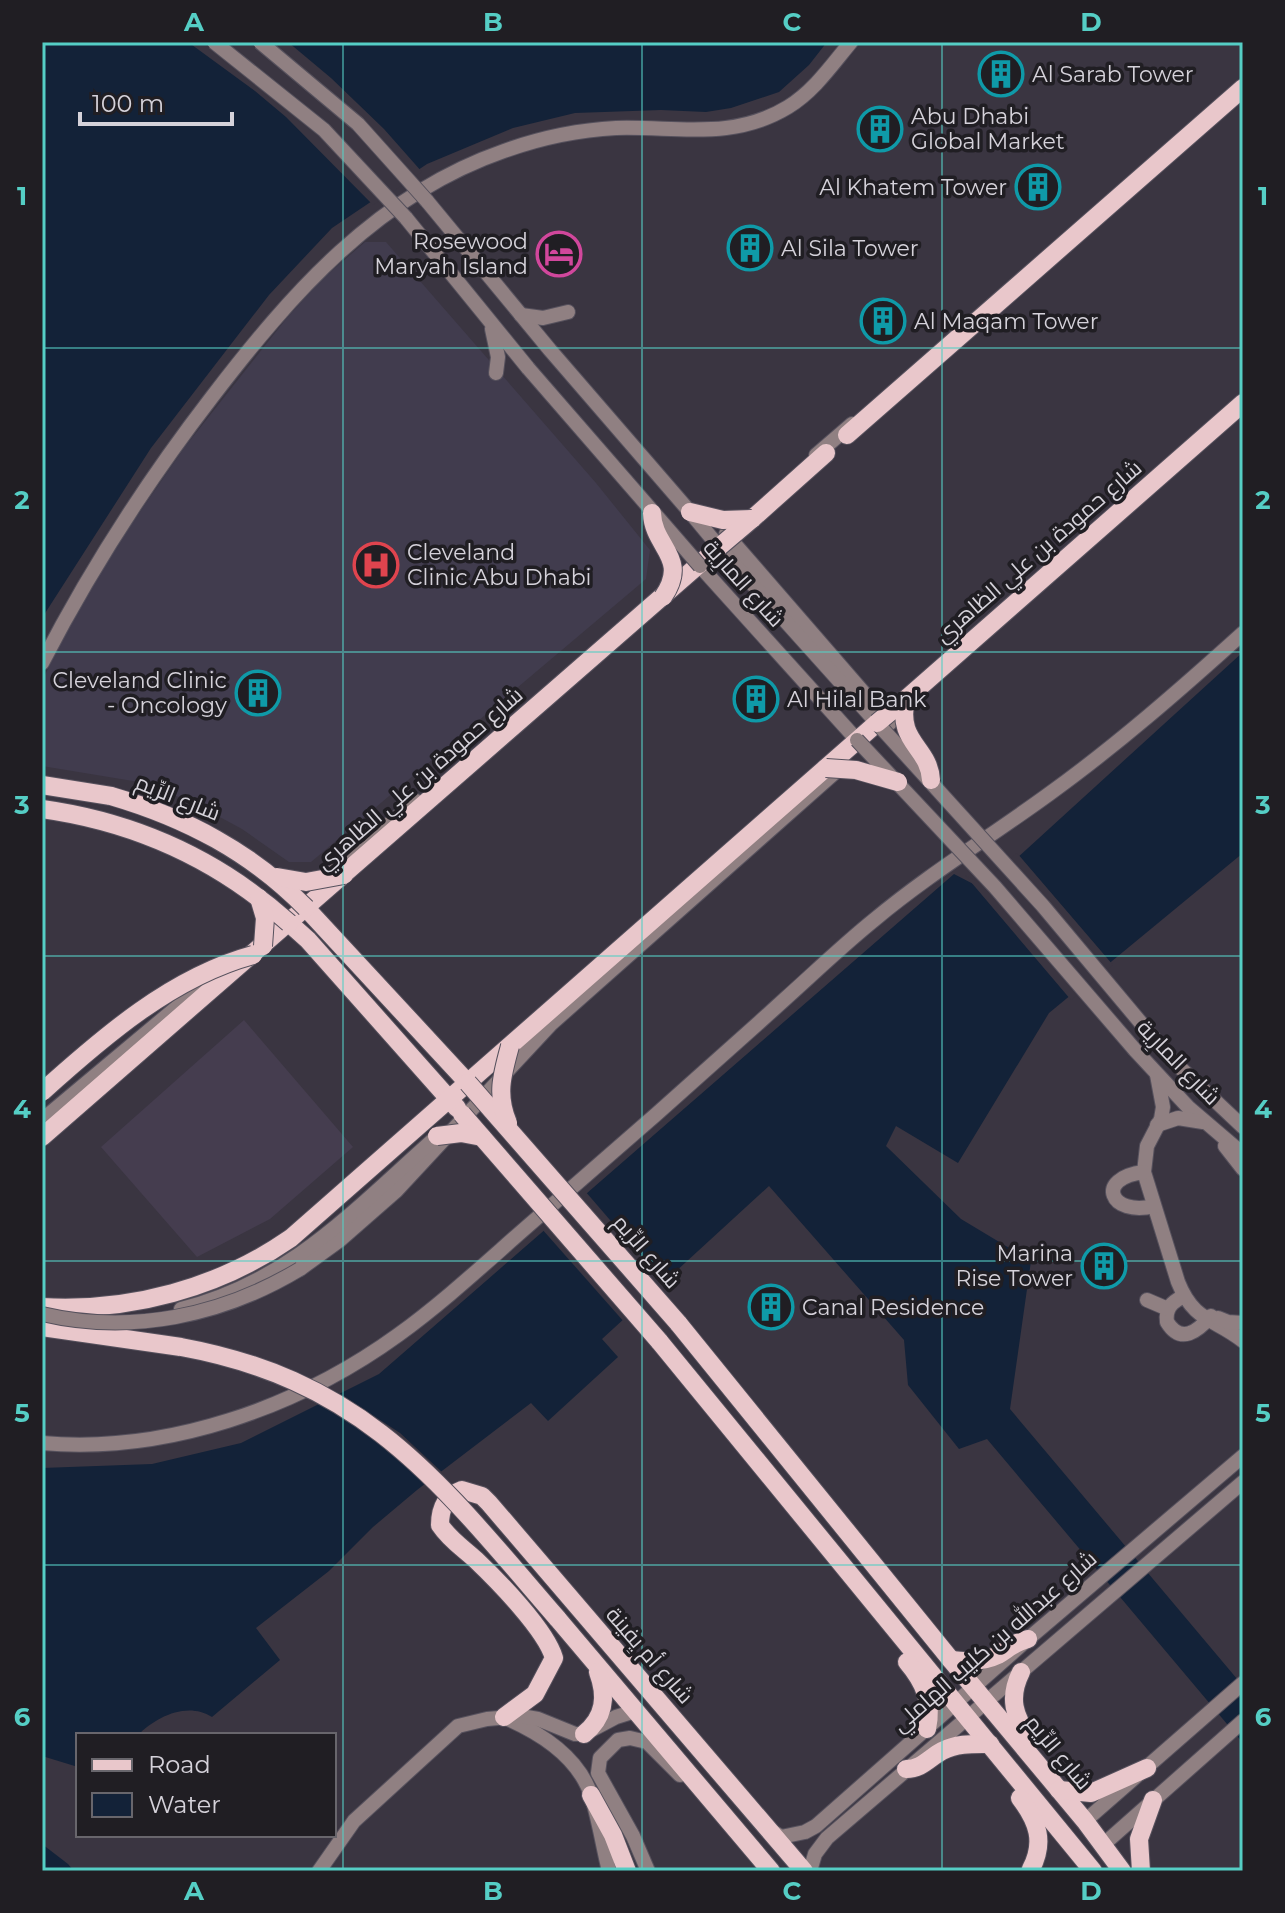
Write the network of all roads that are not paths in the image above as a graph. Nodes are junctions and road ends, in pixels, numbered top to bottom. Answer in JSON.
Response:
{"nodes":[{"id":1,"x":214,"y":42,"type":"edge"},
{"id":2,"x":260,"y":42,"type":"edge"},
{"id":3,"x":851,"y":42,"type":"edge"},
{"id":4,"x":1243,"y":87,"type":"edge"},
{"id":5,"x":568,"y":312,"type":"dead end"},
{"id":6,"x":521,"y":315,"type":"junction"},
{"id":7,"x":489,"y":321,"type":"junction"},
{"id":8,"x":496,"y":373,"type":"dead end"},
{"id":9,"x":1243,"y":403,"type":"edge"},
{"id":10,"x":1243,"y":413,"type":"edge"},
{"id":11,"x":847,"y":435,"type":"dead end"},
{"id":12,"x":826,"y":453,"type":"dead end"},
{"id":13,"x":690,"y":512,"type":"junction"},
{"id":14,"x":652,"y":513,"type":"junction"},
{"id":15,"x":752,"y":519,"type":"junction"},
{"id":16,"x":723,"y":541,"type":"junction"},
{"id":17,"x":700,"y":566,"type":"junction"},
{"id":18,"x":663,"y":597,"type":"junction"},
{"id":19,"x":1243,"y":633,"type":"edge"},
{"id":20,"x":42,"y":663,"type":"edge"},
{"id":21,"x":906,"y":699,"type":"junction"},
{"id":22,"x":884,"y":723,"type":"junction"},
{"id":23,"x":857,"y":740,"type":"junction"},
{"id":24,"x":826,"y":768,"type":"junction"},
{"id":25,"x":931,"y":780,"type":"junction"},
{"id":26,"x":898,"y":782,"type":"junction"},
{"id":27,"x":42,"y":785,"type":"edge"},
{"id":28,"x":42,"y":809,"type":"edge"},
{"id":29,"x":271,"y":875,"type":"junction"},
{"id":30,"x":344,"y":875,"type":"junction"},
{"id":31,"x":259,"y":898,"type":"junction"},
{"id":32,"x":306,"y":908,"type":"junction"},
{"id":33,"x":284,"y":923,"type":"junction"},
{"id":34,"x":258,"y":951,"type":"junction"},
{"id":35,"x":510,"y":1046,"type":"junction"},
{"id":36,"x":1157,"y":1075,"type":"junction"},
{"id":37,"x":468,"y":1083,"type":"junction"},
{"id":38,"x":42,"y":1092,"type":"edge"},
{"id":39,"x":456,"y":1107,"type":"junction"},
{"id":40,"x":42,"y":1120,"type":"edge"},
{"id":41,"x":1205,"y":1122,"type":"junction"},
{"id":42,"x":1157,"y":1125,"type":"junction"},
{"id":43,"x":1243,"y":1127,"type":"edge"},
{"id":44,"x":437,"y":1136,"type":"junction"},
{"id":45,"x":42,"y":1137,"type":"edge"},
{"id":46,"x":482,"y":1137,"type":"junction"},
{"id":47,"x":514,"y":1137,"type":"junction"},
{"id":48,"x":1224,"y":1138,"type":"junction"},
{"id":49,"x":1243,"y":1154,"type":"edge"},
{"id":50,"x":1243,"y":1169,"type":"edge"},
{"id":51,"x":1144,"y":1172,"type":"junction"},
{"id":52,"x":1154,"y":1206,"type":"junction"},
{"id":53,"x":296,"y":1265,"type":"junction"},
{"id":54,"x":1176,"y":1270,"type":"junction"},
{"id":55,"x":1184,"y":1296,"type":"junction"},
{"id":56,"x":1147,"y":1300,"type":"dead end"},
{"id":57,"x":42,"y":1307,"type":"edge"},
{"id":58,"x":1168,"y":1309,"type":"junction"},
{"id":59,"x":1209,"y":1315,"type":"junction"},
{"id":60,"x":42,"y":1317,"type":"edge"},
{"id":61,"x":1243,"y":1323,"type":"edge"},
{"id":62,"x":42,"y":1327,"type":"edge"},
{"id":63,"x":1243,"y":1341,"type":"edge"},
{"id":64,"x":42,"y":1443,"type":"edge"},
{"id":65,"x":1243,"y":1456,"type":"edge"},
{"id":66,"x":1243,"y":1482,"type":"edge"},
{"id":67,"x":1224,"y":1499,"type":"junction"},
{"id":68,"x":1243,"y":1499,"type":"edge"},
{"id":69,"x":899,"y":1633,"type":"junction"},
{"id":70,"x":1028,"y":1639,"type":"junction"},
{"id":71,"x":951,"y":1660,"type":"junction"},
{"id":72,"x":596,"y":1665,"type":"junction"},
{"id":73,"x":1021,"y":1672,"type":"junction"},
{"id":74,"x":1243,"y":1683,"type":"edge"},
{"id":75,"x":979,"y":1694,"type":"junction"},
{"id":76,"x":961,"y":1709,"type":"junction"},
{"id":77,"x":635,"y":1711,"type":"junction"},
{"id":78,"x":504,"y":1717,"type":"junction"},
{"id":79,"x":1243,"y":1721,"type":"edge"},
{"id":80,"x":927,"y":1729,"type":"junction"},
{"id":81,"x":584,"y":1734,"type":"junction"},
{"id":82,"x":990,"y":1744,"type":"junction"},
{"id":83,"x":707,"y":1757,"type":"junction"},
{"id":84,"x":1035,"y":1761,"type":"junction"},
{"id":85,"x":1147,"y":1768,"type":"junction"},
{"id":86,"x":906,"y":1769,"type":"junction"},
{"id":87,"x":1013,"y":1773,"type":"junction"},
{"id":88,"x":1059,"y":1790,"type":"junction"},
{"id":89,"x":591,"y":1795,"type":"junction"},
{"id":90,"x":1153,"y":1800,"type":"junction"},
{"id":91,"x":824,"y":1818,"type":"junction"},
{"id":92,"x":1085,"y":1821,"type":"junction"},
{"id":93,"x":731,"y":1826,"type":"junction"},
{"id":94,"x":766,"y":1828,"type":"junction"},
{"id":95,"x":833,"y":1833,"type":"junction"},
{"id":96,"x":1066,"y":1838,"type":"junction"},
{"id":97,"x":1104,"y":1844,"type":"junction"},
{"id":98,"x":1085,"y":1868,"type":"edge"},
{"id":99,"x":1029,"y":1870,"type":"edge"},
{"id":100,"x":319,"y":1871,"type":"edge"},
{"id":101,"x":609,"y":1871,"type":"edge"},
{"id":102,"x":627,"y":1871,"type":"edge"},
{"id":103,"x":648,"y":1871,"type":"edge"},
{"id":104,"x":771,"y":1871,"type":"edge"},
{"id":105,"x":804,"y":1871,"type":"edge"},
{"id":106,"x":810,"y":1871,"type":"edge"},
{"id":107,"x":1122,"y":1871,"type":"edge"},
{"id":108,"x":1141,"y":1871,"type":"edge"}],
"edges":[{"from":1,"to":7,"type":"street","name":"شارع المارِية","bridge":true},
{"from":2,"to":6,"type":"street","name":"شارع المارِية","bridge":true},
{"from":3,"to":20,"type":"street"},
{"from":4,"to":11,"type":"main road"},
{"from":4,"to":16,"type":"street"},
{"from":5,"to":6,"type":"street"},
{"from":6,"to":13,"type":"street","name":"شارع المارِية"},
{"from":7,"to":8,"type":"street"},
{"from":7,"to":14,"type":"street","name":"شارع المارِية","bridge":true},
{"from":9,"to":21,"type":"main road","name":"شارع حمودة بن علي الظاهري"},
{"from":10,"to":22,"type":"street"},
{"from":12,"to":15,"type":"main road","name":"شارع حمودة بن علي الظاهري"},
{"from":13,"to":15,"type":"main road","bridge":true},
{"from":13,"to":16,"type":"street","name":"شارع المارِية","bridge":true},
{"from":14,"to":17,"type":"street","name":"شارع المارِية","bridge":true},
{"from":14,"to":18,"type":"main road","bridge":true},
{"from":15,"to":16,"type":"main road","name":"شارع حمودة بن علي الظاهري","bridge":true},
{"from":16,"to":17,"type":"main road","name":"شارع حمودة بن علي الظاهري"},
{"from":16,"to":22,"type":"street","name":"شارع المارِية"},
{"from":16,"to":33,"type":"street"},
{"from":17,"to":18,"type":"main road","name":"شارع حمودة بن علي الظاهري","bridge":true},
{"from":17,"to":23,"type":"street","name":"شارع المارِية"},
{"from":18,"to":30,"type":"main road","name":"شارع حمودة بن علي الظاهري"},
{"from":19,"to":64,"type":"street"},
{"from":21,"to":22,"type":"main road","name":"شارع حمودة بن علي الظاهري","bridge":true},
{"from":21,"to":25,"type":"main road","bridge":true},
{"from":22,"to":23,"type":"main road","name":"شارع حمودة بن علي الظاهري"},
{"from":22,"to":25,"type":"street","name":"شارع المارِية","bridge":true},
{"from":22,"to":53,"type":"street"},
{"from":23,"to":24,"type":"main road","name":"شارع حمودة بن علي الظاهري"},
{"from":23,"to":26,"type":"street","name":"شارع المارِية","bridge":true},
{"from":24,"to":26,"type":"main road","bridge":true},
{"from":24,"to":35,"type":"main road","name":"شارع حمودة بن علي الظاهري"},
{"from":25,"to":43,"type":"street","name":"شارع المارِية","bridge":true},
{"from":26,"to":36,"type":"street","name":"شارع المارِية","bridge":true},
{"from":27,"to":29,"type":"main road","name":"شارع الرِّيم","bridge":true},
{"from":28,"to":31,"type":"main road","bridge":true},
{"from":29,"to":30,"type":"main road","bridge":true},
{"from":29,"to":32,"type":"main road","name":"شارع الرِّيم","bridge":true},
{"from":30,"to":32,"type":"main road","name":"شارع حمودة بن علي الظاهري"},
{"from":31,"to":33,"type":"main road","bridge":true},
{"from":31,"to":34,"type":"main road","bridge":true},
{"from":32,"to":33,"type":"main road","name":"شارع حمودة بن علي الظاهري","bridge":true},
{"from":32,"to":37,"type":"main road","name":"شارع الرِّيم"},
{"from":33,"to":34,"type":"main road","name":"شارع حمودة بن علي الظاهري"},
{"from":33,"to":39,"type":"main road"},
{"from":33,"to":40,"type":"street","name":"شارع حمودة بن علي الظاهري"},
{"from":34,"to":38,"type":"main road","bridge":true},
{"from":34,"to":45,"type":"main road","name":"شارع حمودة بن علي الظاهري"},
{"from":35,"to":37,"type":"main road","name":"شارع حمودة بن علي الظاهري"},
{"from":35,"to":47,"type":"main road","bridge":true},
{"from":36,"to":41,"type":"street","name":"شارع المارِية"},
{"from":36,"to":42,"type":"street"},
{"from":37,"to":39,"type":"main road","name":"شارع حمودة بن علي الظاهري"},
{"from":37,"to":47,"type":"main road","name":"شارع الرِّيم","bridge":true},
{"from":39,"to":44,"type":"street","name":"شارع حمودة بن علي الظاهري","bridge":true},
{"from":39,"to":46,"type":"main road","bridge":true},
{"from":39,"to":57,"type":"main road","name":"شارع حمودة بن علي الظاهري"},
{"from":41,"to":42,"type":"street"},
{"from":41,"to":48,"type":"street","name":"شارع المارِية"},
{"from":42,"to":51,"type":"street"},
{"from":44,"to":46,"type":"main road","bridge":true},
{"from":44,"to":53,"type":"street","name":"شارع حمودة بن علي الظاهري"},
{"from":46,"to":69,"type":"main road","bridge":true},
{"from":47,"to":71,"type":"main road","name":"شارع الرِّيم","bridge":true},
{"from":48,"to":49,"type":"street","name":"شارع المارِية"},
{"from":48,"to":50,"type":"street"},
{"from":51,"to":52,"type":"street"},
{"from":51,"to":52,"type":"street"},
{"from":52,"to":54,"type":"street"},
{"from":53,"to":60,"type":"street","bridge":true},
{"from":54,"to":55,"type":"street"},
{"from":54,"to":59,"type":"street"},
{"from":55,"to":58,"type":"street"},
{"from":55,"to":59,"type":"street"},
{"from":56,"to":58,"type":"street"},
{"from":58,"to":59,"type":"street"},
{"from":59,"to":61,"type":"street"},
{"from":59,"to":63,"type":"street"},
{"from":62,"to":72,"type":"main road","bridge":true},
{"from":65,"to":70,"type":"street","name":"شارع عبدالله بن كليب الهاملي"},
{"from":66,"to":67,"type":"street","name":"شارع عبدالله بن كليب الهاملي"},
{"from":67,"to":68,"type":"street"},
{"from":67,"to":73,"type":"street","name":"شارع عبدالله بن كليب الهاملي"},
{"from":69,"to":76,"type":"main road"},
{"from":69,"to":80,"type":"main road"},
{"from":70,"to":71,"type":"main road"},
{"from":70,"to":75,"type":"street","name":"شارع عبدالله بن كليب الهاملي"},
{"from":71,"to":75,"type":"main road","name":"شارع الرِّيم"},
{"from":72,"to":77,"type":"main road"},
{"from":72,"to":81,"type":"main road"},
{"from":73,"to":75,"type":"street","name":"شارع عبدالله بن كليب الهاملي"},
{"from":73,"to":84,"type":"main road"},
{"from":74,"to":85,"type":"street"},
{"from":75,"to":76,"type":"street","name":"شارع عبدالله بن كليب الهاملي"},
{"from":75,"to":84,"type":"main road","name":"شارع الرِّيم"},
{"from":76,"to":80,"type":"street","name":"شارع عبدالله بن كليب الهاملي"},
{"from":76,"to":82,"type":"main road"},
{"from":76,"to":86,"type":"street","name":"شارع عبدالله بن كليب الهاملي"},
{"from":77,"to":81,"type":"street"},
{"from":77,"to":83,"type":"main road"},
{"from":77,"to":93,"type":"main road"},
{"from":78,"to":81,"type":"street"},
{"from":78,"to":83,"type":"main road","name":"شارع أم يِفينة"},
{"from":78,"to":89,"type":"street"},
{"from":78,"to":100,"type":"street"},
{"from":79,"to":90,"type":"street"},
{"from":80,"to":91,"type":"street","name":"شارع عبدالله بن كليب الهاملي"},
{"from":82,"to":86,"type":"main road"},
{"from":82,"to":87,"type":"main road"},
{"from":83,"to":94,"type":"main road","name":"شارع أم يِفينة"},
{"from":84,"to":88,"type":"main road","name":"شارع الرِّيم"},
{"from":85,"to":88,"type":"main road"},
{"from":85,"to":92,"type":"street"},
{"from":86,"to":95,"type":"street","name":"شارع عبدالله بن كليب الهاملي"},
{"from":87,"to":96,"type":"main road"},
{"from":87,"to":99,"type":"main road"},
{"from":88,"to":92,"type":"main road","name":"شارع الرِّيم"},
{"from":89,"to":101,"type":"street"},
{"from":89,"to":102,"type":"main road"},
{"from":90,"to":97,"type":"street"},
{"from":90,"to":108,"type":"main road"},
{"from":91,"to":94,"type":"street","name":"شارع عبدالله بن كليب الهاملي"},
{"from":91,"to":95,"type":"street"},
{"from":92,"to":96,"type":"main road"},
{"from":92,"to":97,"type":"main road","name":"شارع الرِّيم"},
{"from":93,"to":103,"type":"street"},
{"from":93,"to":104,"type":"main road"},
{"from":94,"to":105,"type":"main road","name":"شارع أم يِفينة"},
{"from":95,"to":106,"type":"street","name":"شارع عبدالله بن كليب الهاملي"},
{"from":96,"to":98,"type":"main road"},
{"from":96,"to":99,"type":"main road"},
{"from":97,"to":98,"type":"main road"},
{"from":97,"to":107,"type":"main road","name":"شارع الرِّيم"}]}
